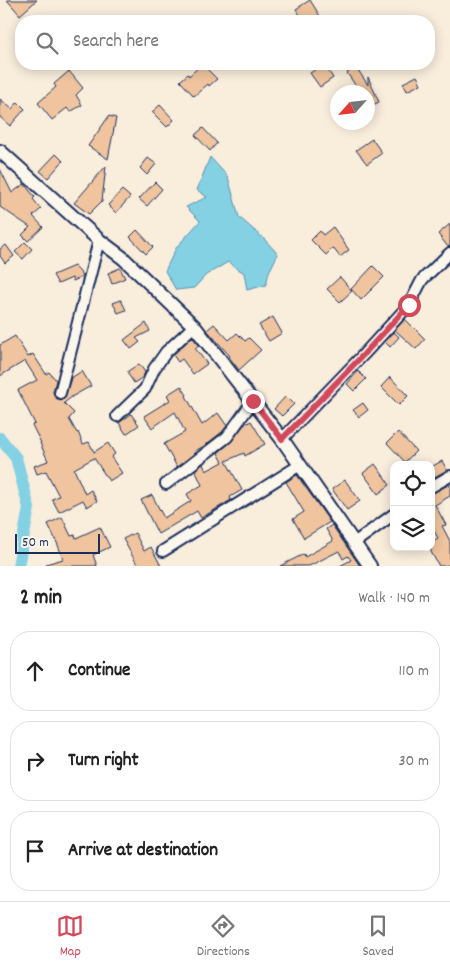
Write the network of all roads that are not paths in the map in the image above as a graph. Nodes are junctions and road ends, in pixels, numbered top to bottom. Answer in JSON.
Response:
{"nodes":[{"id":1,"x":0,"y":151,"type":"edge"},
{"id":2,"x":99,"y":240,"type":"junction"},
{"id":3,"x":450,"y":253,"type":"edge"},
{"id":4,"x":194,"y":326,"type":"junction"},
{"id":5,"x":60,"y":393,"type":"dead end"},
{"id":6,"x":253,"y":401,"type":"junction"},
{"id":7,"x":117,"y":416,"type":"dead end"},
{"id":8,"x":282,"y":439,"type":"junction"},
{"id":9,"x":300,"y":465,"type":"junction"},
{"id":10,"x":450,"y":476,"type":"edge"},
{"id":11,"x":166,"y":484,"type":"dead end"},
{"id":12,"x":435,"y":485,"type":"edge"},
{"id":13,"x":390,"y":517,"type":"edge"},
{"id":14,"x":354,"y":543,"type":"junction"},
{"id":15,"x":163,"y":551,"type":"dead end"},
{"id":16,"x":370,"y":566,"type":"edge"}],
"edges":[{"from":1,"to":2,"type":"street"},
{"from":2,"to":4,"type":"street"},
{"from":2,"to":5,"type":"street"},
{"from":3,"to":8,"type":"street"},
{"from":4,"to":6,"type":"street"},
{"from":4,"to":7,"type":"street"},
{"from":6,"to":8,"type":"street"},
{"from":6,"to":11,"type":"street"},
{"from":8,"to":9,"type":"street"},
{"from":9,"to":14,"type":"street"},
{"from":9,"to":15,"type":"street"},
{"from":10,"to":12,"type":"street"},
{"from":13,"to":14,"type":"street"},
{"from":14,"to":16,"type":"street"}]}
